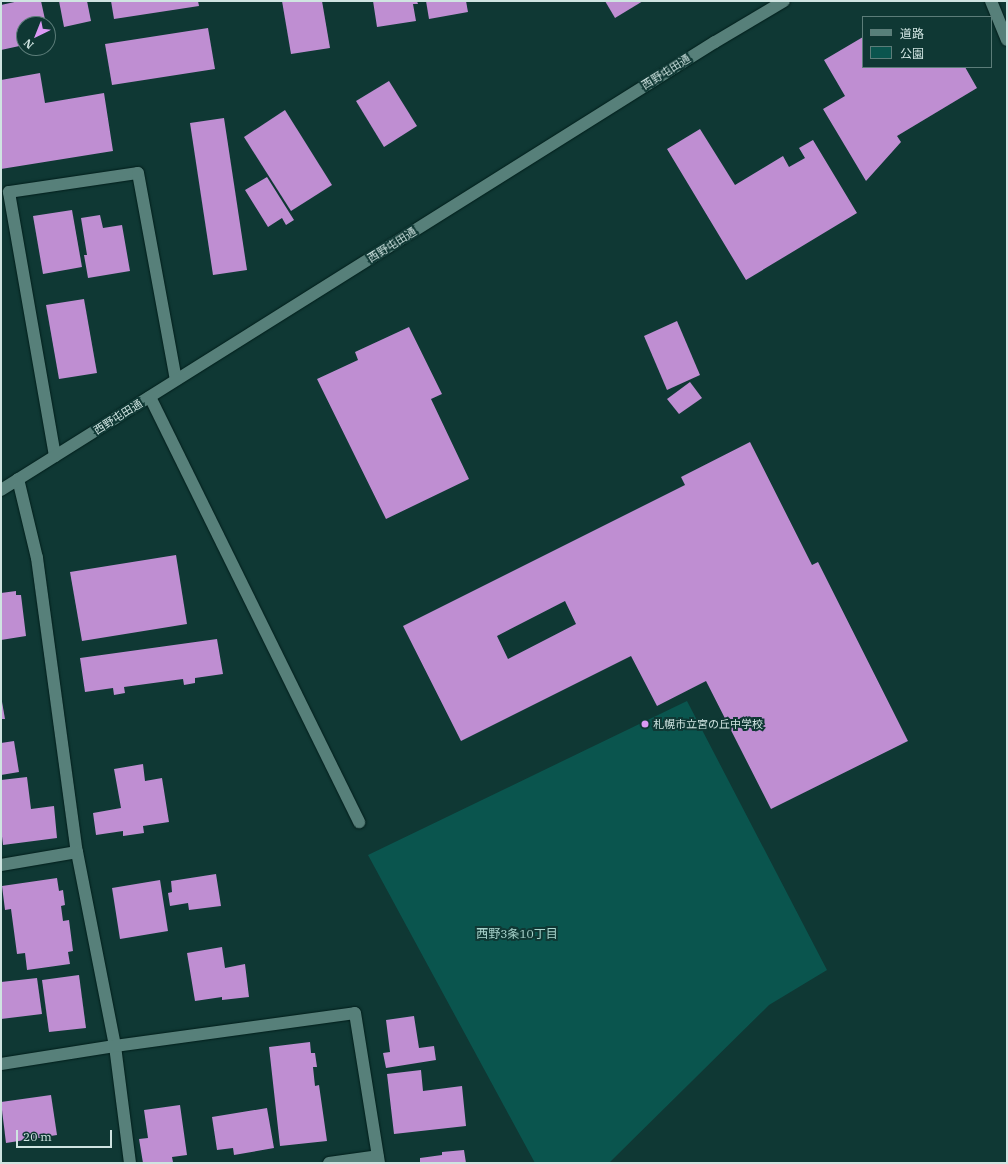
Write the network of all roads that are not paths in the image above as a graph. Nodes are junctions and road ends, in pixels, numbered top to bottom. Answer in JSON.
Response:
{"nodes":[{"id":1,"x":784,"y":1,"type":"edge"},
{"id":2,"x":991,"y":1,"type":"edge"},
{"id":3,"x":1007,"y":40,"type":"edge"},
{"id":4,"x":176,"y":380,"type":"junction"},
{"id":5,"x":150,"y":397,"type":"junction"},
{"id":6,"x":54,"y":456,"type":"junction"},
{"id":7,"x":18,"y":479,"type":"junction"},
{"id":8,"x":1,"y":490,"type":"edge"},
{"id":9,"x":359,"y":822,"type":"dead end"},
{"id":10,"x":77,"y":852,"type":"junction"},
{"id":11,"x":1,"y":865,"type":"edge"},
{"id":12,"x":115,"y":1046,"type":"junction"},
{"id":13,"x":1,"y":1064,"type":"edge"},
{"id":14,"x":378,"y":1159,"type":"edge"},
{"id":15,"x":130,"y":1163,"type":"edge"},
{"id":16,"x":329,"y":1163,"type":"edge"}],
"edges":[{"from":1,"to":4,"type":"street","name":"西野屯田通"},
{"from":2,"to":3,"type":"street"},
{"from":4,"to":5,"type":"street","name":"西野屯田通"},
{"from":4,"to":6,"type":"street"},
{"from":5,"to":6,"type":"street","name":"西野屯田通"},
{"from":5,"to":9,"type":"street"},
{"from":6,"to":7,"type":"street","name":"西野屯田通"},
{"from":7,"to":8,"type":"street","name":"西野屯田通"},
{"from":7,"to":10,"type":"street"},
{"from":10,"to":11,"type":"street"},
{"from":10,"to":12,"type":"street"},
{"from":12,"to":13,"type":"street"},
{"from":12,"to":14,"type":"street"},
{"from":12,"to":15,"type":"street"},
{"from":14,"to":16,"type":"street"}]}
